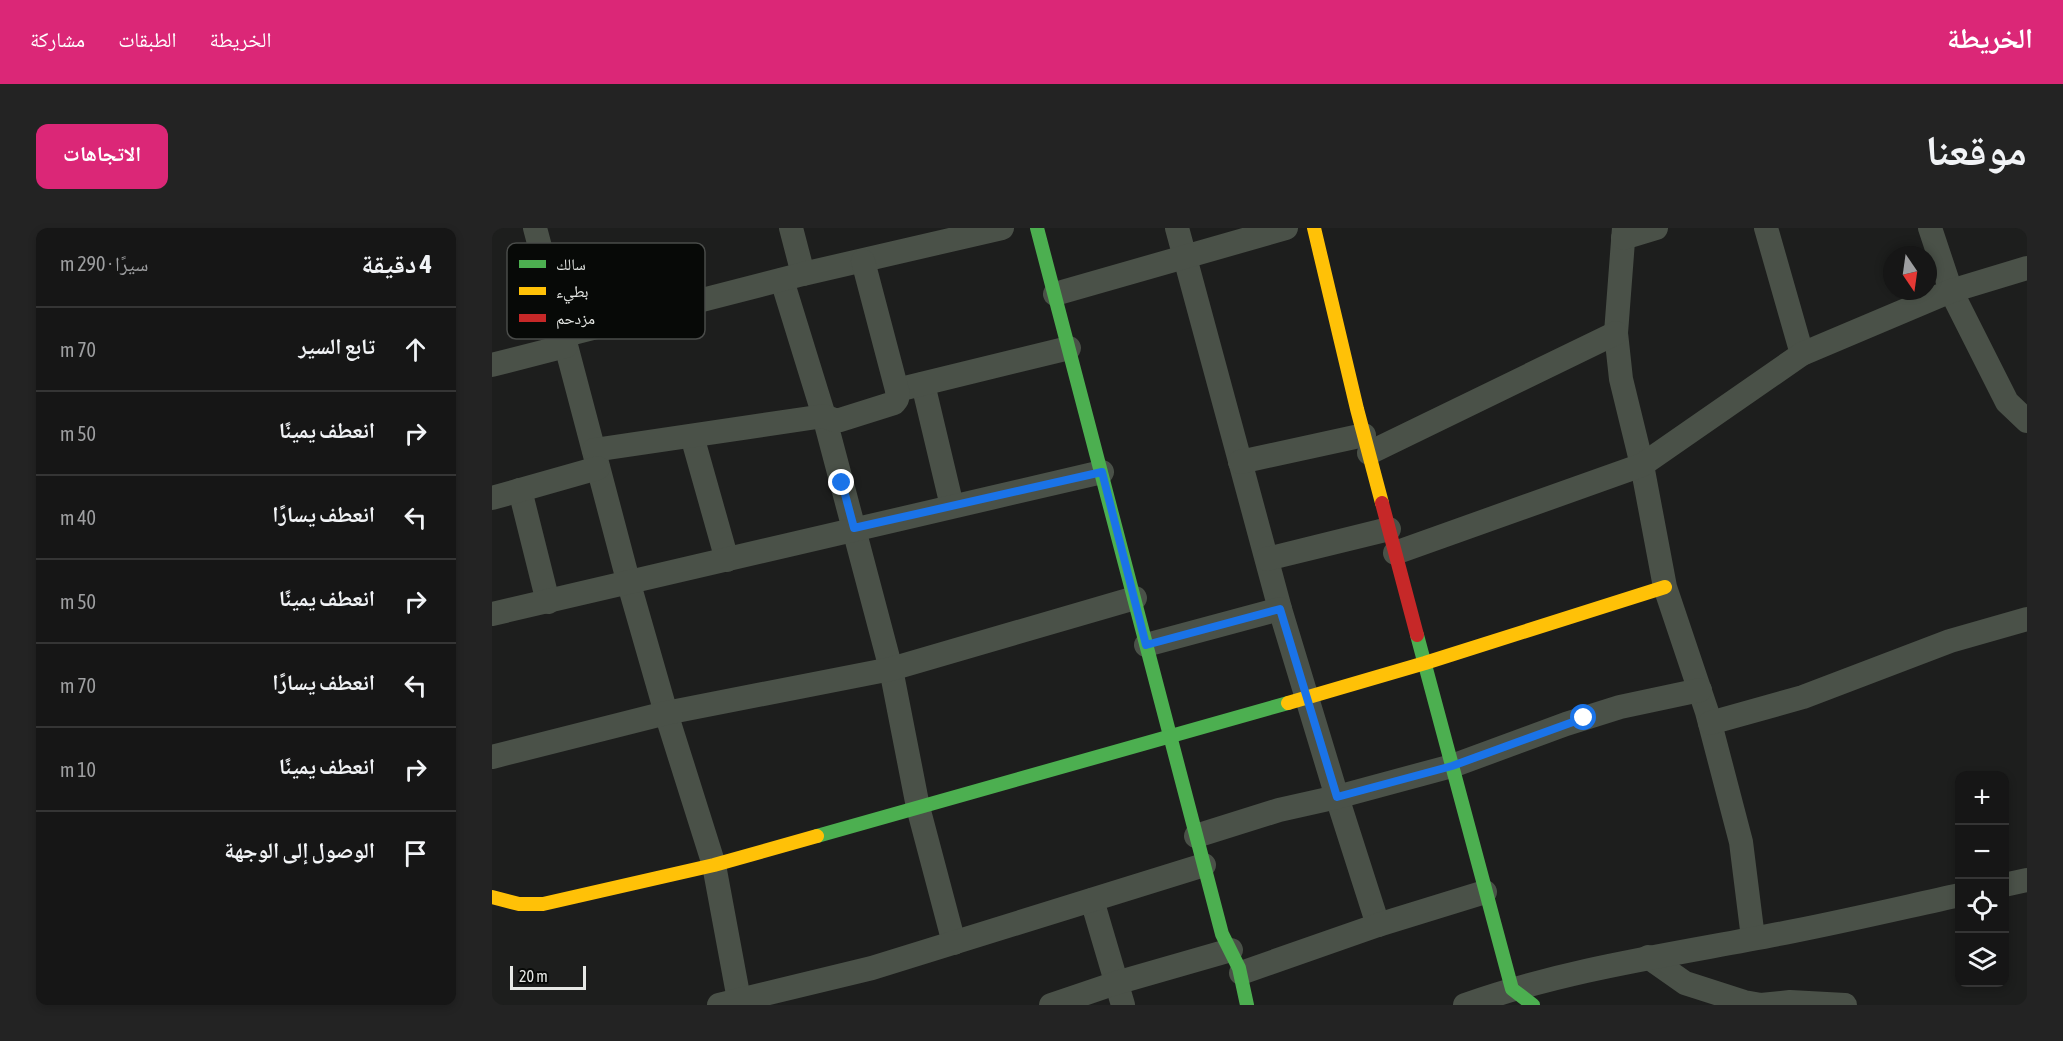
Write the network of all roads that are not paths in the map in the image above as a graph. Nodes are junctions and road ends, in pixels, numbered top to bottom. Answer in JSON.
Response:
{"nodes":[{"id":1,"x":535,"y":228,"type":"edge"},
{"id":2,"x":791,"y":228,"type":"edge"},
{"id":3,"x":1002,"y":228,"type":"edge"},
{"id":4,"x":1037,"y":228,"type":"edge"},
{"id":5,"x":1177,"y":228,"type":"edge"},
{"id":6,"x":1286,"y":228,"type":"edge"},
{"id":7,"x":1314,"y":228,"type":"edge"},
{"id":8,"x":1656,"y":228,"type":"edge"},
{"id":9,"x":1766,"y":228,"type":"edge"},
{"id":10,"x":1930,"y":228,"type":"edge"},
{"id":11,"x":1623,"y":233,"type":"edge"},
{"id":12,"x":539,"y":243,"type":"edge"},
{"id":13,"x":1185,"y":258,"type":"junction"},
{"id":14,"x":863,"y":261,"type":"junction"},
{"id":15,"x":2027,"y":268,"type":"edge"},
{"id":16,"x":793,"y":278,"type":"junction"},
{"id":17,"x":1951,"y":291,"type":"junction"},
{"id":18,"x":1055,"y":294,"type":"junction"},
{"id":19,"x":705,"y":302,"type":"edge"},
{"id":20,"x":1616,"y":333,"type":"junction"},
{"id":21,"x":571,"y":339,"type":"edge"},
{"id":22,"x":564,"y":341,"type":"junction"},
{"id":23,"x":1070,"y":348,"type":"junction"},
{"id":24,"x":1802,"y":354,"type":"junction"},
{"id":25,"x":492,"y":365,"type":"edge"},
{"id":26,"x":923,"y":384,"type":"junction"},
{"id":27,"x":897,"y":390,"type":"junction"},
{"id":28,"x":824,"y":416,"type":"junction"},
{"id":29,"x":2027,"y":422,"type":"edge"},
{"id":30,"x":692,"y":436,"type":"junction"},
{"id":31,"x":1366,"y":444,"type":"junction"},
{"id":32,"x":596,"y":459,"type":"junction"},
{"id":33,"x":1240,"y":462,"type":"junction"},
{"id":34,"x":1642,"y":465,"type":"junction"},
{"id":35,"x":1102,"y":472,"type":"junction"},
{"id":36,"x":520,"y":490,"type":"junction"},
{"id":37,"x":492,"y":498,"type":"edge"},
{"id":38,"x":952,"y":506,"type":"junction"},
{"id":39,"x":854,"y":528,"type":"junction"},
{"id":40,"x":1389,"y":529,"type":"junction"},
{"id":41,"x":1395,"y":554,"type":"junction"},
{"id":42,"x":1267,"y":559,"type":"junction"},
{"id":43,"x":727,"y":560,"type":"junction"},
{"id":44,"x":629,"y":584,"type":"junction"},
{"id":45,"x":1665,"y":587,"type":"junction"},
{"id":46,"x":1135,"y":598,"type":"junction"},
{"id":47,"x":548,"y":602,"type":"junction"},
{"id":48,"x":1280,"y":609,"type":"junction"},
{"id":49,"x":492,"y":614,"type":"edge"},
{"id":50,"x":2027,"y":619,"type":"edge"},
{"id":51,"x":1146,"y":645,"type":"junction"},
{"id":52,"x":1425,"y":663,"type":"junction"},
{"id":53,"x":891,"y":669,"type":"junction"},
{"id":54,"x":1700,"y":690,"type":"junction"},
{"id":55,"x":1307,"y":696,"type":"junction"},
{"id":56,"x":666,"y":713,"type":"junction"},
{"id":57,"x":1710,"y":723,"type":"junction"},
{"id":58,"x":1169,"y":737,"type":"junction"},
{"id":59,"x":492,"y":757,"type":"edge"},
{"id":60,"x":1452,"y":766,"type":"junction"},
{"id":61,"x":1337,"y":797,"type":"junction"},
{"id":62,"x":918,"y":807,"type":"junction"},
{"id":63,"x":1196,"y":836,"type":"junction"},
{"id":64,"x":714,"y":865,"type":"junction"},
{"id":65,"x":1204,"y":865,"type":"junction"},
{"id":66,"x":2027,"y":880,"type":"edge"},
{"id":67,"x":2009,"y":884,"type":"edge"},
{"id":68,"x":1485,"y":892,"type":"junction"},
{"id":69,"x":1955,"y":896,"type":"edge"},
{"id":70,"x":492,"y":897,"type":"edge"},
{"id":71,"x":1092,"y":900,"type":"junction"},
{"id":72,"x":1378,"y":925,"type":"junction"},
{"id":73,"x":1753,"y":939,"type":"junction"},
{"id":74,"x":954,"y":943,"type":"junction"},
{"id":75,"x":1231,"y":950,"type":"junction"},
{"id":76,"x":1648,"y":957,"type":"junction"},
{"id":77,"x":1241,"y":973,"type":"junction"},
{"id":78,"x":1512,"y":988,"type":"junction"},
{"id":79,"x":1120,"y":994,"type":"edge"},
{"id":80,"x":733,"y":1003,"type":"edge"},
{"id":81,"x":1790,"y":1004,"type":"edge"},
{"id":82,"x":1051,"y":1005,"type":"edge"},
{"id":83,"x":1247,"y":1005,"type":"edge"},
{"id":84,"x":1465,"y":1005,"type":"edge"},
{"id":85,"x":1533,"y":1005,"type":"edge"},
{"id":86,"x":1845,"y":1005,"type":"edge"}],
"edges":[{"from":1,"to":12,"type":"street"},
{"from":2,"to":16,"type":"street"},
{"from":3,"to":14,"type":"street"},
{"from":4,"to":18,"type":"street"},
{"from":5,"to":13,"type":"street"},
{"from":6,"to":13,"type":"street"},
{"from":7,"to":31,"type":"street"},
{"from":8,"to":11,"type":"street"},
{"from":9,"to":24,"type":"street"},
{"from":10,"to":17,"type":"street"},
{"from":11,"to":20,"type":"street"},
{"from":13,"to":18,"type":"street"},
{"from":13,"to":33,"type":"street"},
{"from":14,"to":16,"type":"street"},
{"from":14,"to":27,"type":"street"},
{"from":15,"to":17,"type":"street"},
{"from":16,"to":19,"type":"street"},
{"from":16,"to":28,"type":"street"},
{"from":17,"to":24,"type":"street"},
{"from":17,"to":29,"type":"street"},
{"from":18,"to":23,"type":"street"},
{"from":20,"to":31,"type":"street"},
{"from":20,"to":34,"type":"street"},
{"from":21,"to":22,"type":"street"},
{"from":22,"to":25,"type":"street"},
{"from":22,"to":32,"type":"street"},
{"from":23,"to":26,"type":"street"},
{"from":23,"to":35,"type":"street"},
{"from":24,"to":34,"type":"street"},
{"from":26,"to":27,"type":"street"},
{"from":26,"to":38,"type":"street"},
{"from":27,"to":28,"type":"street"},
{"from":28,"to":30,"type":"street"},
{"from":28,"to":39,"type":"street"},
{"from":30,"to":32,"type":"street"},
{"from":30,"to":43,"type":"street"},
{"from":31,"to":33,"type":"street"},
{"from":31,"to":40,"type":"street"},
{"from":32,"to":36,"type":"street"},
{"from":32,"to":44,"type":"street"},
{"from":33,"to":42,"type":"street"},
{"from":34,"to":41,"type":"street"},
{"from":34,"to":45,"type":"street"},
{"from":35,"to":38,"type":"street"},
{"from":35,"to":46,"type":"street"},
{"from":36,"to":37,"type":"street"},
{"from":36,"to":47,"type":"street"},
{"from":38,"to":39,"type":"street"},
{"from":39,"to":43,"type":"street"},
{"from":39,"to":53,"type":"street"},
{"from":40,"to":41,"type":"street"},
{"from":40,"to":42,"type":"street"},
{"from":41,"to":52,"type":"street"},
{"from":42,"to":48,"type":"street"},
{"from":43,"to":44,"type":"street"},
{"from":44,"to":47,"type":"street"},
{"from":44,"to":56,"type":"street"},
{"from":45,"to":52,"type":"street"},
{"from":45,"to":54,"type":"street"},
{"from":46,"to":51,"type":"street"},
{"from":46,"to":53,"type":"street"},
{"from":47,"to":49,"type":"street"},
{"from":48,"to":51,"type":"street"},
{"from":48,"to":55,"type":"street"},
{"from":50,"to":57,"type":"street"},
{"from":51,"to":58,"type":"street"},
{"from":52,"to":55,"type":"street"},
{"from":52,"to":60,"type":"street"},
{"from":53,"to":56,"type":"street"},
{"from":53,"to":62,"type":"street"},
{"from":54,"to":57,"type":"street"},
{"from":54,"to":60,"type":"street"},
{"from":55,"to":58,"type":"street"},
{"from":55,"to":61,"type":"street"},
{"from":56,"to":59,"type":"street"},
{"from":56,"to":64,"type":"street"},
{"from":57,"to":73,"type":"street"},
{"from":58,"to":62,"type":"street"},
{"from":58,"to":63,"type":"street"},
{"from":60,"to":61,"type":"street"},
{"from":60,"to":68,"type":"street"},
{"from":61,"to":63,"type":"street"},
{"from":61,"to":72,"type":"street"},
{"from":62,"to":64,"type":"street"},
{"from":62,"to":74,"type":"street"},
{"from":63,"to":65,"type":"street"},
{"from":64,"to":70,"type":"street"},
{"from":64,"to":80,"type":"street"},
{"from":65,"to":71,"type":"street"},
{"from":65,"to":75,"type":"street"},
{"from":66,"to":67,"type":"street"},
{"from":68,"to":72,"type":"street"},
{"from":68,"to":78,"type":"street"},
{"from":69,"to":73,"type":"street"},
{"from":71,"to":74,"type":"street"},
{"from":71,"to":79,"type":"street"},
{"from":72,"to":77,"type":"street"},
{"from":73,"to":76,"type":"street"},
{"from":74,"to":80,"type":"street"},
{"from":75,"to":77,"type":"street"},
{"from":75,"to":79,"type":"street"},
{"from":76,"to":78,"type":"street"},
{"from":76,"to":81,"type":"street"},
{"from":77,"to":83,"type":"street"},
{"from":78,"to":84,"type":"street"},
{"from":78,"to":85,"type":"street"},
{"from":79,"to":82,"type":"street"},
{"from":81,"to":86,"type":"street"}]}
